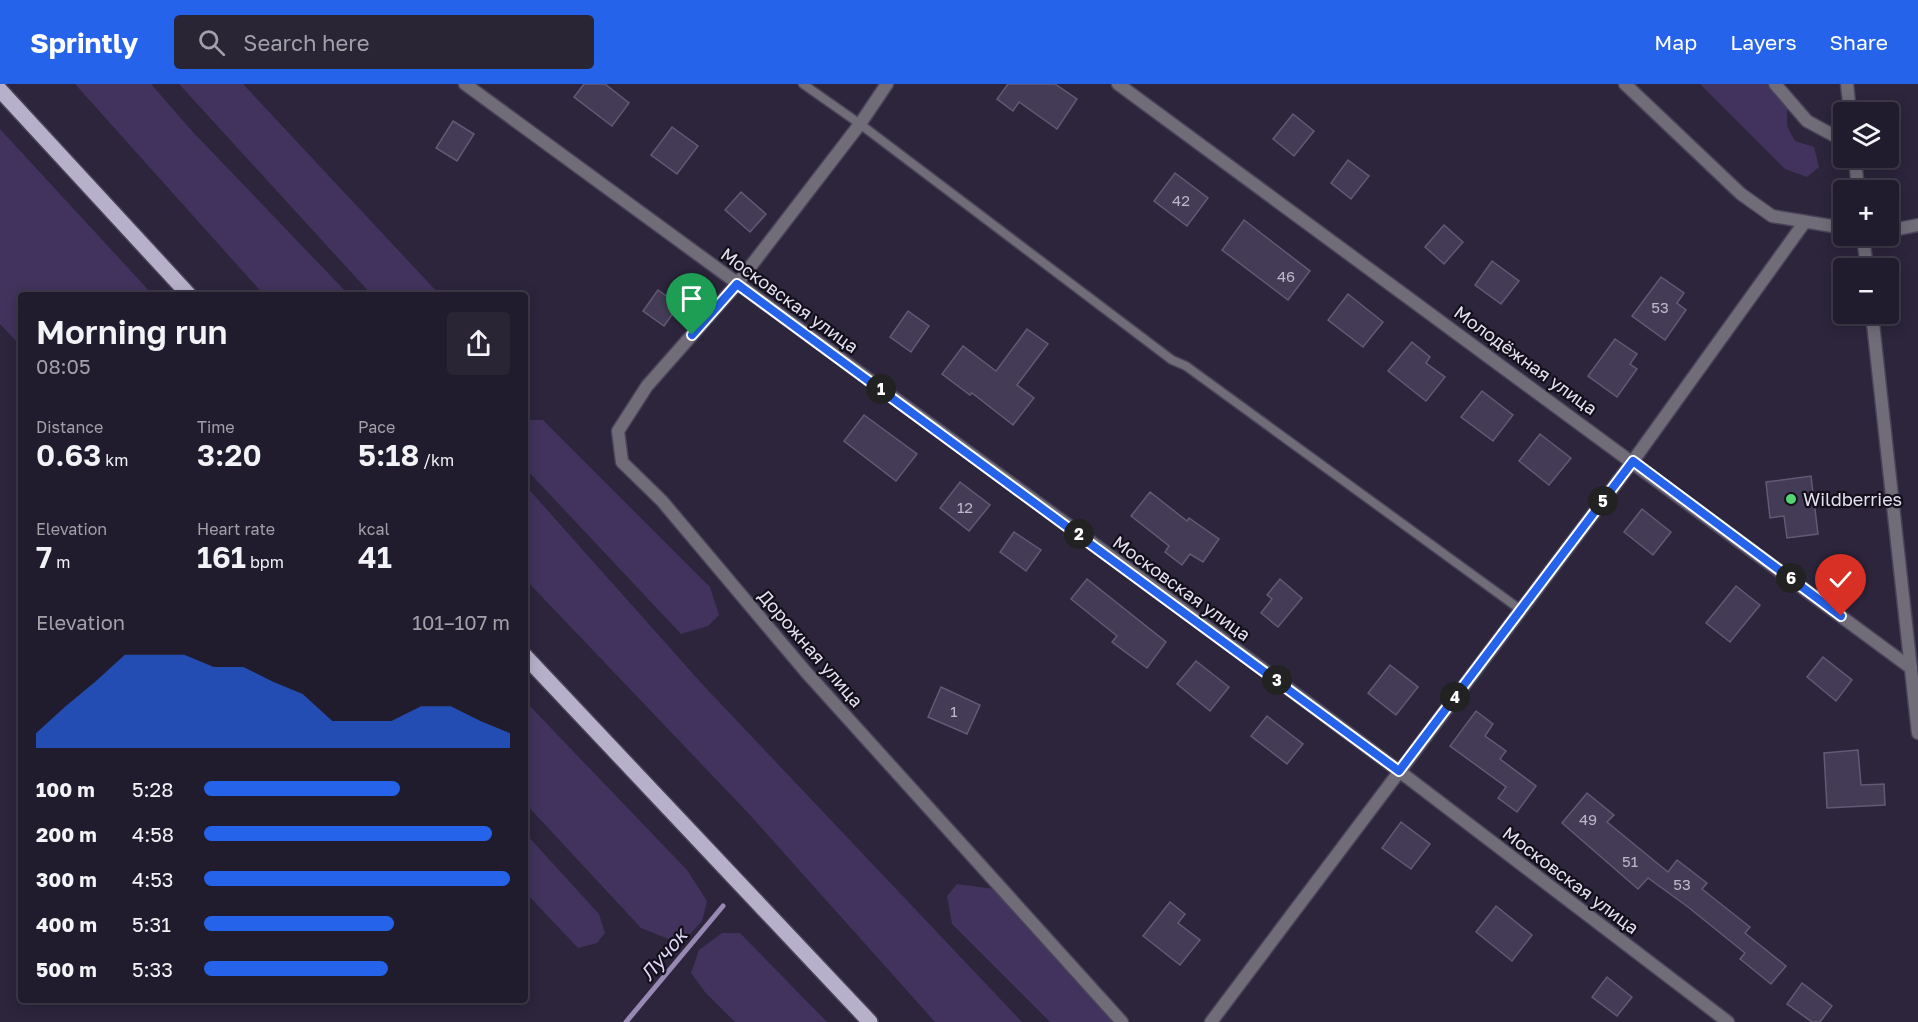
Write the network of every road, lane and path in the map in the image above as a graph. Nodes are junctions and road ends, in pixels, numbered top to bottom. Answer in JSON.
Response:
{"nodes":[{"id":1,"x":465,"y":84,"type":"edge"},
{"id":2,"x":803,"y":84,"type":"edge"},
{"id":3,"x":887,"y":84,"type":"edge"},
{"id":4,"x":1118,"y":84,"type":"edge"},
{"id":5,"x":1625,"y":84,"type":"edge"},
{"id":6,"x":1775,"y":84,"type":"edge"},
{"id":7,"x":1847,"y":84,"type":"edge"},
{"id":8,"x":0,"y":90,"type":"edge"},
{"id":9,"x":1849,"y":102,"type":"edge"},
{"id":10,"x":860,"y":124,"type":"junction"},
{"id":11,"x":1833,"y":135,"type":"edge"},
{"id":12,"x":1804,"y":223,"type":"junction"},
{"id":13,"x":1918,"y":225,"type":"edge"},
{"id":14,"x":1833,"y":227,"type":"edge"},
{"id":15,"x":1899,"y":229,"type":"edge"},
{"id":16,"x":737,"y":284,"type":"junction"},
{"id":17,"x":186,"y":292,"type":"edge"},
{"id":18,"x":1873,"y":324,"type":"edge"},
{"id":19,"x":1633,"y":461,"type":"junction"},
{"id":20,"x":1521,"y":610,"type":"junction"},
{"id":21,"x":528,"y":659,"type":"edge"},
{"id":22,"x":1911,"y":668,"type":"junction"},
{"id":23,"x":1918,"y":733,"type":"edge"},
{"id":24,"x":1399,"y":771,"type":"junction"},
{"id":25,"x":870,"y":1022,"type":"edge"},
{"id":26,"x":1122,"y":1022,"type":"edge"},
{"id":27,"x":1211,"y":1022,"type":"edge"},
{"id":28,"x":1728,"y":1022,"type":"edge"}],
"edges":[{"from":1,"to":16,"type":"street","name":"Московская улица"},
{"from":2,"to":10,"type":"lane"},
{"from":3,"to":10,"type":"street","name":"Дорожная улица"},
{"from":4,"to":19,"type":"street","name":"Молодёжная улица"},
{"from":5,"to":12,"type":"street"},
{"from":6,"to":11,"type":"street"},
{"from":7,"to":9,"type":"street"},
{"from":8,"to":17,"type":"main road"},
{"from":10,"to":16,"type":"street","name":"Дорожная улица"},
{"from":10,"to":20,"type":"lane"},
{"from":12,"to":14,"type":"street"},
{"from":12,"to":19,"type":"street"},
{"from":13,"to":15,"type":"street"},
{"from":16,"to":24,"type":"street","name":"Московская улица"},
{"from":16,"to":26,"type":"street","name":"Дорожная улица"},
{"from":18,"to":22,"type":"street"},
{"from":19,"to":20,"type":"street"},
{"from":19,"to":22,"type":"street","name":"Молодёжная улица"},
{"from":20,"to":24,"type":"street"},
{"from":21,"to":25,"type":"main road"},
{"from":22,"to":23,"type":"street"},
{"from":24,"to":27,"type":"street"},
{"from":24,"to":28,"type":"street","name":"Московская улица"}]}
